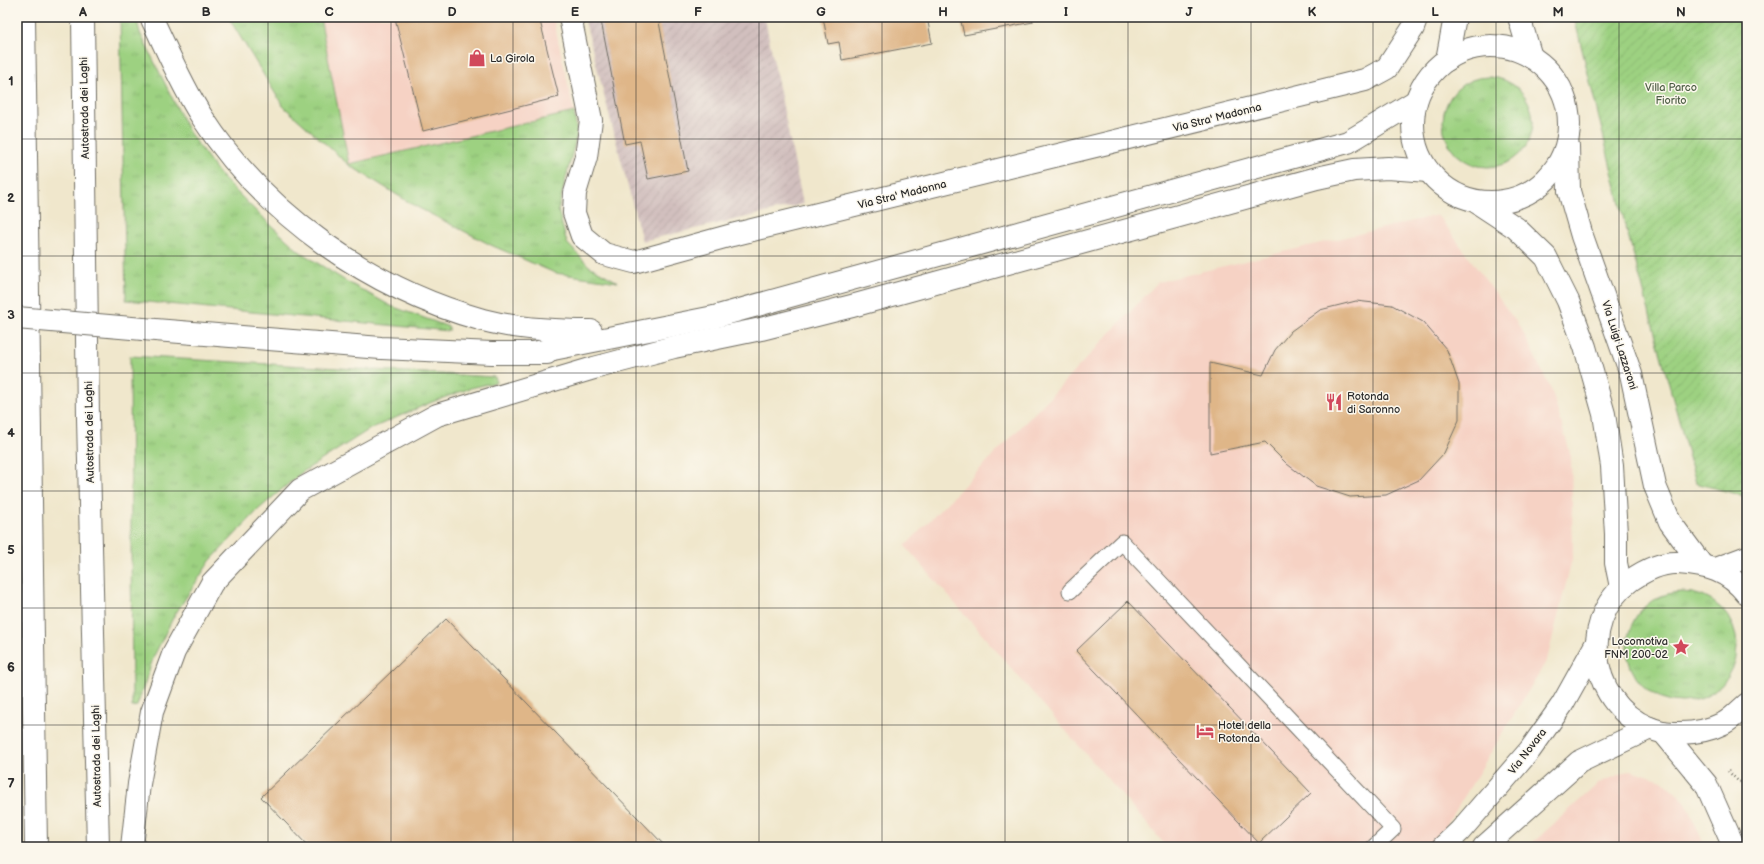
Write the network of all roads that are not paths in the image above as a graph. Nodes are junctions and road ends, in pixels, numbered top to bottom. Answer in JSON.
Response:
{"nodes":[{"id":1,"x":24,"y":17,"type":"edge"},
{"id":2,"x":83,"y":17,"type":"edge"},
{"id":3,"x":152,"y":17,"type":"edge"},
{"id":4,"x":570,"y":17,"type":"edge"},
{"id":5,"x":1417,"y":17,"type":"edge"},
{"id":6,"x":1455,"y":17,"type":"edge"},
{"id":7,"x":1518,"y":17,"type":"edge"},
{"id":8,"x":1531,"y":57,"type":"junction"},
{"id":9,"x":1447,"y":60,"type":"junction"},
{"id":10,"x":1416,"y":101,"type":"junction"},
{"id":11,"x":1568,"y":139,"type":"junction"},
{"id":12,"x":1428,"y":171,"type":"junction"},
{"id":13,"x":1475,"y":201,"type":"junction"},
{"id":14,"x":27,"y":272,"type":"junction"},
{"id":15,"x":17,"y":318,"type":"edge"},
{"id":16,"x":664,"y":326,"type":"junction"},
{"id":17,"x":17,"y":340,"type":"edge"},
{"id":18,"x":674,"y":347,"type":"junction"},
{"id":19,"x":533,"y":352,"type":"junction"},
{"id":20,"x":1747,"y":557,"type":"edge"},
{"id":21,"x":1708,"y":566,"type":"junction"},
{"id":22,"x":1621,"y":587,"type":"junction"},
{"id":23,"x":1070,"y":591,"type":"dead end"},
{"id":24,"x":1747,"y":594,"type":"edge"},
{"id":25,"x":1596,"y":644,"type":"junction"},
{"id":26,"x":1747,"y":704,"type":"edge"},
{"id":27,"x":1657,"y":730,"type":"junction"},
{"id":28,"x":36,"y":847,"type":"edge"},
{"id":29,"x":98,"y":847,"type":"edge"},
{"id":30,"x":132,"y":847,"type":"edge"},
{"id":31,"x":1374,"y":847,"type":"edge"},
{"id":32,"x":1443,"y":847,"type":"edge"},
{"id":33,"x":1484,"y":847,"type":"edge"},
{"id":34,"x":1734,"y":847,"type":"edge"}],
"edges":[{"from":1,"to":14,"type":"main road"},
{"from":2,"to":29,"type":"main road","name":"Autostrada dei Laghi"},
{"from":3,"to":16,"type":"main road"},
{"from":4,"to":5,"type":"main road","name":"Via Stra' Madonna"},
{"from":6,"to":9,"type":"main road"},
{"from":7,"to":8,"type":"main road"},
{"from":8,"to":9,"type":"main road"},
{"from":8,"to":11,"type":"main road"},
{"from":9,"to":10,"type":"main road"},
{"from":10,"to":12,"type":"main road"},
{"from":10,"to":16,"type":"main road"},
{"from":11,"to":13,"type":"main road"},
{"from":11,"to":21,"type":"main road","name":"Via Luigi Lazzaroni"},
{"from":12,"to":13,"type":"main road"},
{"from":12,"to":18,"type":"main road"},
{"from":13,"to":22,"type":"main road"},
{"from":14,"to":17,"type":"main road"},
{"from":14,"to":28,"type":"main road"},
{"from":15,"to":19,"type":"main road","bridge":true},
{"from":16,"to":19,"type":"main road"},
{"from":18,"to":19,"type":"main road"},
{"from":18,"to":30,"type":"main road"},
{"from":20,"to":21,"type":"main road"},
{"from":21,"to":22,"type":"main road"},
{"from":21,"to":24,"type":"main road"},
{"from":22,"to":25,"type":"main road"},
{"from":23,"to":31,"type":"lane"},
{"from":25,"to":27,"type":"main road"},
{"from":25,"to":32,"type":"main road","name":"Via Novara"},
{"from":26,"to":27,"type":"main road"},
{"from":27,"to":33,"type":"main road"},
{"from":27,"to":34,"type":"main road"}]}
